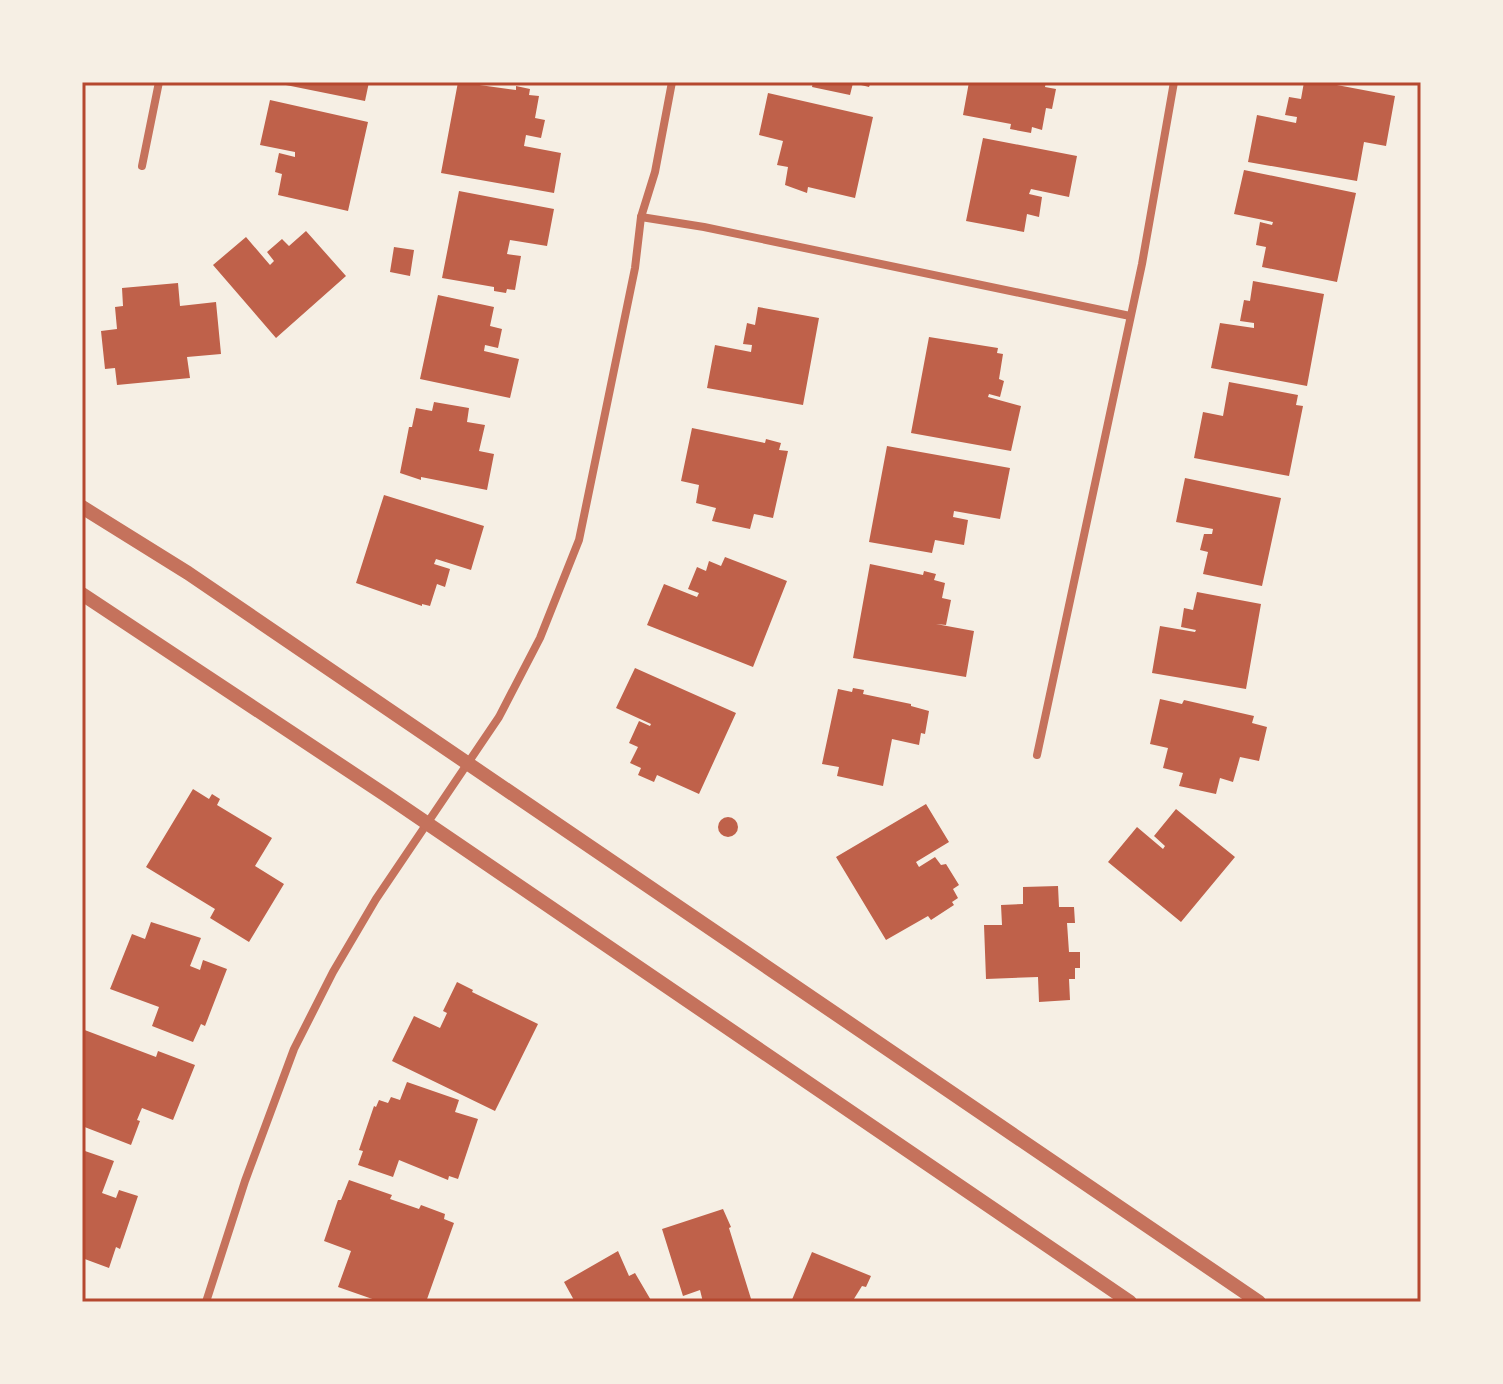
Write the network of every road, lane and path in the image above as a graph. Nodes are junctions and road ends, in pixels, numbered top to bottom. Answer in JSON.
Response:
{"nodes":[{"id":1,"x":159,"y":82,"type":"edge"},
{"id":2,"x":672,"y":82,"type":"edge"},
{"id":3,"x":1174,"y":82,"type":"edge"},
{"id":4,"x":142,"y":166,"type":"dead end"},
{"id":5,"x":641,"y":217,"type":"junction"},
{"id":6,"x":1130,"y":316,"type":"junction"},
{"id":7,"x":82,"y":507,"type":"edge"},
{"id":8,"x":82,"y":594,"type":"edge"},
{"id":9,"x":1037,"y":755,"type":"dead end"},
{"id":10,"x":467,"y":763,"type":"junction"},
{"id":11,"x":426,"y":824,"type":"junction"},
{"id":12,"x":206,"y":1302,"type":"edge"},
{"id":13,"x":1130,"y":1302,"type":"edge"},
{"id":14,"x":1259,"y":1302,"type":"edge"}],
"edges":[{"from":1,"to":4,"type":"street"},
{"from":2,"to":5,"type":"street"},
{"from":3,"to":6,"type":"street"},
{"from":5,"to":6,"type":"street"},
{"from":5,"to":10,"type":"street"},
{"from":6,"to":9,"type":"street"},
{"from":7,"to":10,"type":"street"},
{"from":8,"to":11,"type":"street"},
{"from":10,"to":11,"type":"street"},
{"from":10,"to":14,"type":"street"},
{"from":11,"to":12,"type":"street"},
{"from":11,"to":13,"type":"street"}]}
